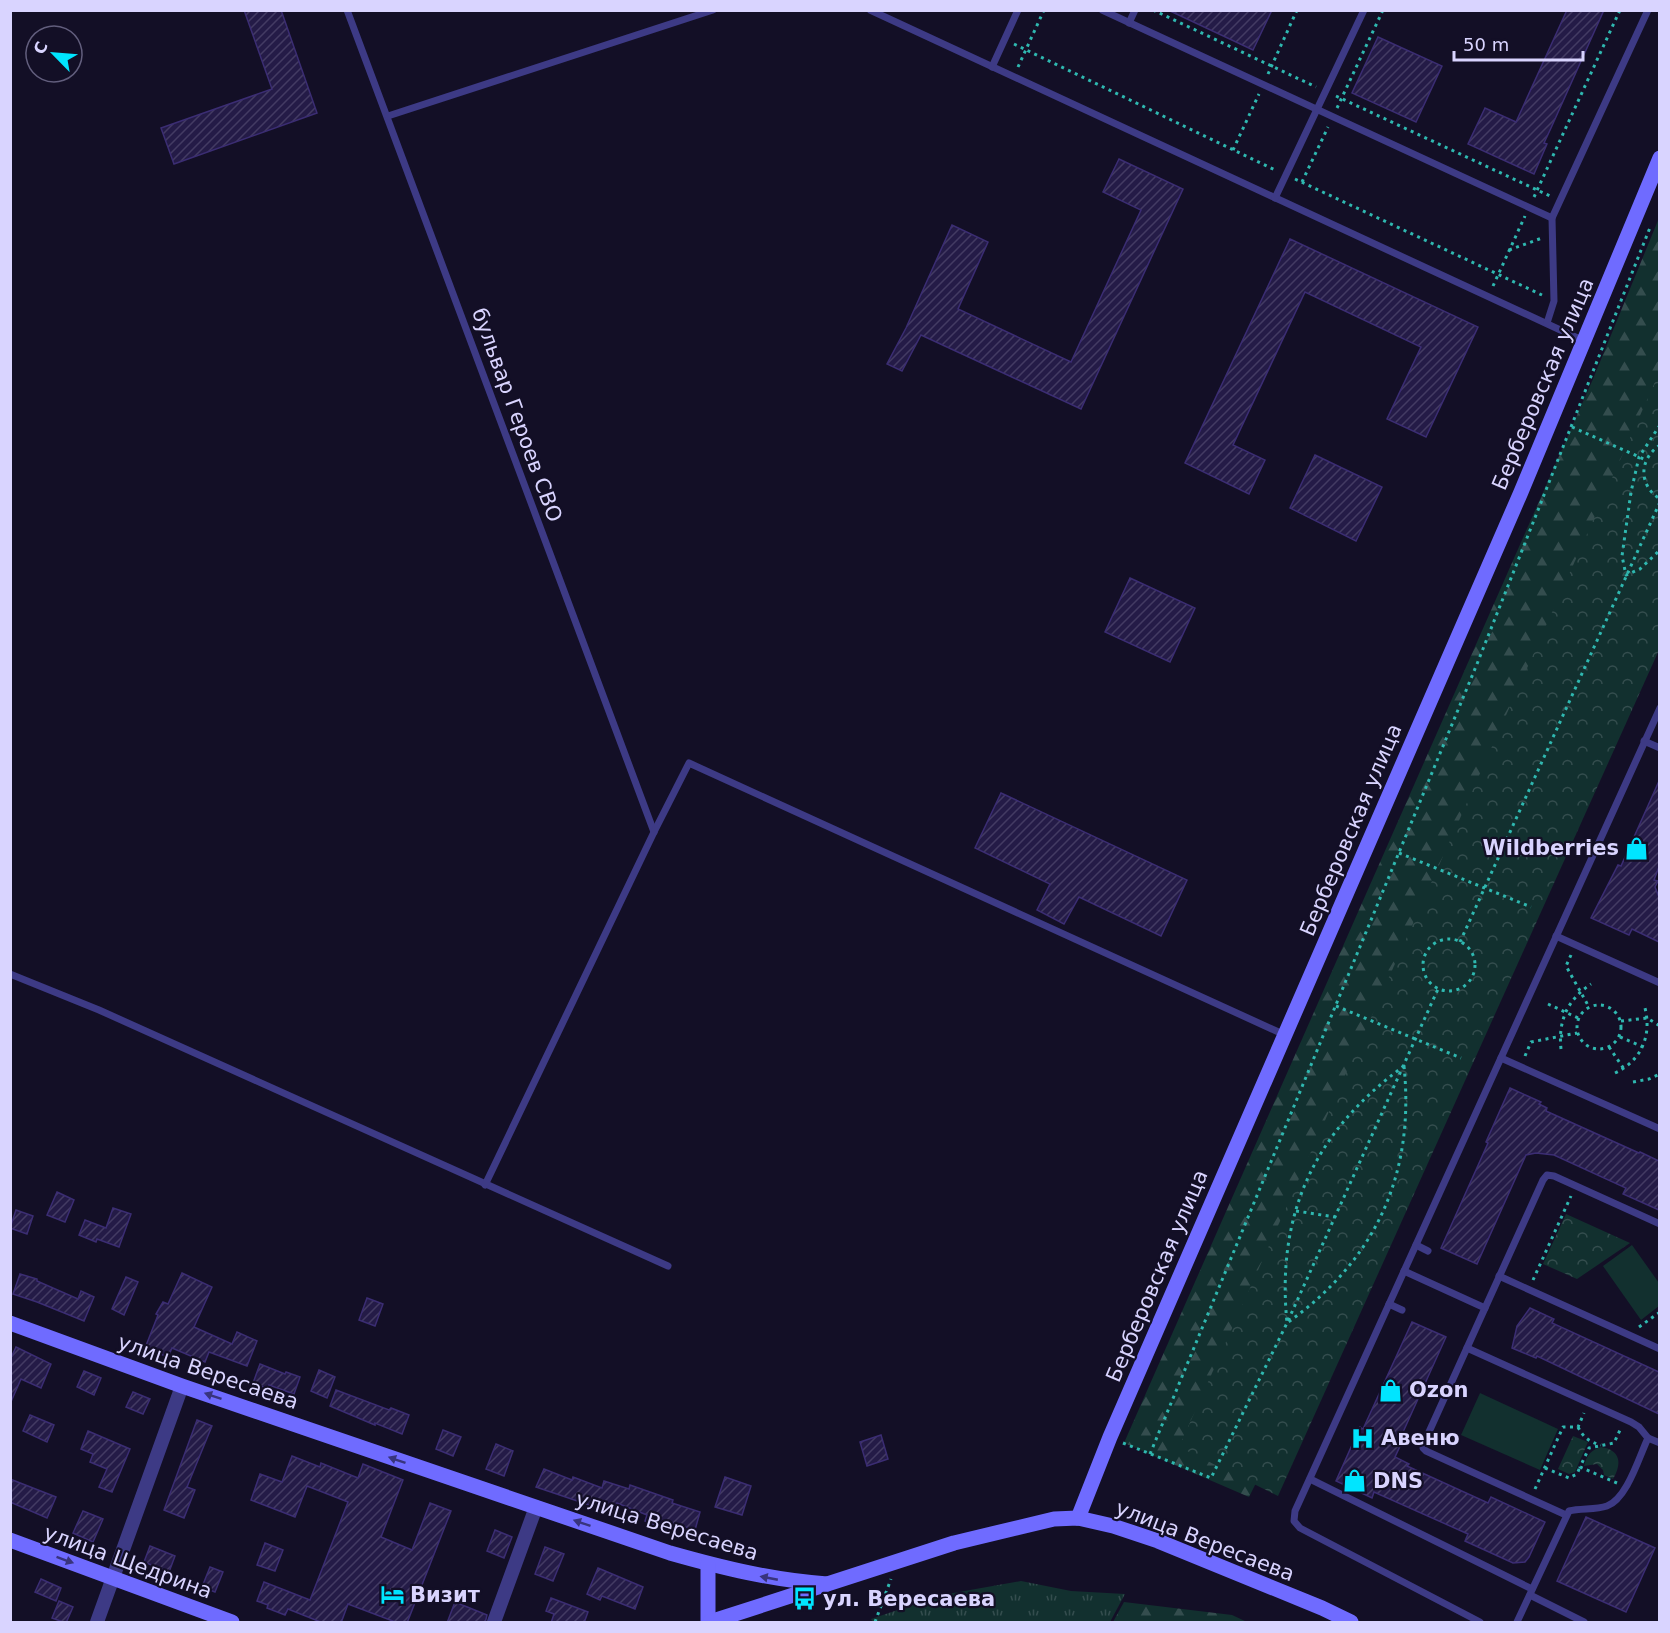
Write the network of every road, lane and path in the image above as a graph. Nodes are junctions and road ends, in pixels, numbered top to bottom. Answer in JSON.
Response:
{"nodes":[{"id":1,"x":347,"y":10,"type":"edge"},
{"id":2,"x":713,"y":10,"type":"edge"},
{"id":3,"x":870,"y":10,"type":"edge"},
{"id":4,"x":1018,"y":10,"type":"edge"},
{"id":5,"x":1044,"y":10,"type":"edge"},
{"id":6,"x":1102,"y":10,"type":"edge"},
{"id":7,"x":1135,"y":10,"type":"edge"},
{"id":8,"x":1153,"y":10,"type":"edge"},
{"id":9,"x":1364,"y":10,"type":"edge"},
{"id":10,"x":1620,"y":10,"type":"edge"},
{"id":11,"x":1648,"y":10,"type":"edge"},
{"id":12,"x":1381,"y":11,"type":"edge"},
{"id":13,"x":1129,"y":23,"type":"junction"},
{"id":14,"x":992,"y":67,"type":"junction"},
{"id":15,"x":1014,"y":77,"type":"junction"},
{"id":16,"x":1326,"y":91,"type":"junction"},
{"id":17,"x":1342,"y":99,"type":"junction"},
{"id":18,"x":1317,"y":110,"type":"junction"},
{"id":19,"x":388,"y":116,"type":"junction"},
{"id":20,"x":1333,"y":117,"type":"junction"},
{"id":21,"x":1659,"y":158,"type":"edge"},
{"id":22,"x":1302,"y":183,"type":"dead end"},
{"id":23,"x":1537,"y":190,"type":"junction"},
{"id":24,"x":1275,"y":198,"type":"junction"},
{"id":25,"x":1560,"y":201,"type":"junction"},
{"id":26,"x":1529,"y":207,"type":"junction"},
{"id":27,"x":1655,"y":216,"type":"dead end"},
{"id":28,"x":1552,"y":218,"type":"junction"},
{"id":29,"x":1552,"y":234,"type":"junction"},
{"id":30,"x":1509,"y":250,"type":"junction"},
{"id":31,"x":1488,"y":296,"type":"junction"},
{"id":32,"x":1547,"y":323,"type":"junction"},
{"id":33,"x":1584,"y":341,"type":"junction"},
{"id":34,"x":1659,"y":425,"type":"edge"},
{"id":35,"x":1572,"y":427,"type":"junction"},
{"id":36,"x":1659,"y":445,"type":"edge"},
{"id":37,"x":1639,"y":457,"type":"junction"},
{"id":38,"x":1646,"y":460,"type":"junction"},
{"id":39,"x":1659,"y":500,"type":"edge"},
{"id":40,"x":1659,"y":550,"type":"edge"},
{"id":41,"x":1626,"y":575,"type":"junction"},
{"id":42,"x":1658,"y":713,"type":"edge"},
{"id":43,"x":1644,"y":741,"type":"junction"},
{"id":44,"x":1659,"y":748,"type":"edge"},
{"id":45,"x":654,"y":832,"type":"junction"},
{"id":46,"x":1399,"y":853,"type":"junction"},
{"id":47,"x":1486,"y":889,"type":"junction"},
{"id":48,"x":1532,"y":907,"type":"dead end"},
{"id":49,"x":1556,"y":936,"type":"junction"},
{"id":50,"x":1460,"y":942,"type":"junction"},
{"id":51,"x":1576,"y":945,"type":"junction"},
{"id":52,"x":10,"y":974,"type":"edge"},
{"id":53,"x":1659,"y":983,"type":"edge"},
{"id":54,"x":1591,"y":984,"type":"dead end"},
{"id":55,"x":1438,"y":989,"type":"junction"},
{"id":56,"x":1581,"y":991,"type":"junction"},
{"id":57,"x":1548,"y":1004,"type":"dead end"},
{"id":58,"x":1336,"y":1006,"type":"junction"},
{"id":59,"x":1589,"y":1006,"type":"junction"},
{"id":60,"x":1645,"y":1008,"type":"dead end"},
{"id":61,"x":1565,"y":1012,"type":"junction"},
{"id":62,"x":1578,"y":1018,"type":"junction"},
{"id":63,"x":1647,"y":1018,"type":"junction"},
{"id":64,"x":1621,"y":1021,"type":"junction"},
{"id":65,"x":1659,"y":1026,"type":"edge"},
{"id":66,"x":1577,"y":1033,"type":"junction"},
{"id":67,"x":1285,"y":1035,"type":"junction"},
{"id":68,"x":1620,"y":1036,"type":"junction"},
{"id":69,"x":1560,"y":1037,"type":"junction"},
{"id":70,"x":1417,"y":1040,"type":"junction"},
{"id":71,"x":1609,"y":1047,"type":"junction"},
{"id":72,"x":1643,"y":1047,"type":"junction"},
{"id":73,"x":1561,"y":1049,"type":"dead end"},
{"id":74,"x":1461,"y":1058,"type":"dead end"},
{"id":75,"x":1501,"y":1058,"type":"junction"},
{"id":76,"x":1404,"y":1066,"type":"junction"},
{"id":77,"x":1521,"y":1066,"type":"junction"},
{"id":78,"x":1624,"y":1069,"type":"junction"},
{"id":79,"x":1615,"y":1073,"type":"dead end"},
{"id":80,"x":1659,"y":1074,"type":"edge"},
{"id":81,"x":1633,"y":1082,"type":"dead end"},
{"id":82,"x":1659,"y":1129,"type":"edge"},
{"id":83,"x":485,"y":1185,"type":"junction"},
{"id":84,"x":1576,"y":1186,"type":"junction"},
{"id":85,"x":1296,"y":1211,"type":"junction"},
{"id":86,"x":1335,"y":1217,"type":"junction"},
{"id":87,"x":1659,"y":1224,"type":"edge"},
{"id":88,"x":1416,"y":1245,"type":"junction"},
{"id":89,"x":1428,"y":1251,"type":"dead end"},
{"id":90,"x":668,"y":1266,"type":"dead end"},
{"id":91,"x":1404,"y":1272,"type":"junction"},
{"id":92,"x":1499,"y":1276,"type":"junction"},
{"id":93,"x":1529,"y":1290,"type":"junction"},
{"id":94,"x":1389,"y":1304,"type":"junction"},
{"id":95,"x":1485,"y":1308,"type":"junction"},
{"id":96,"x":1402,"y":1310,"type":"dead end"},
{"id":97,"x":1659,"y":1312,"type":"edge"},
{"id":98,"x":10,"y":1323,"type":"edge"},
{"id":99,"x":1287,"y":1323,"type":"junction"},
{"id":100,"x":1628,"y":1335,"type":"junction"},
{"id":101,"x":1467,"y":1348,"type":"junction"},
{"id":102,"x":1659,"y":1349,"type":"edge"},
{"id":103,"x":182,"y":1386,"type":"junction"},
{"id":104,"x":1588,"y":1403,"type":"junction"},
{"id":105,"x":1625,"y":1420,"type":"junction"},
{"id":106,"x":1578,"y":1427,"type":"junction"},
{"id":107,"x":1110,"y":1437,"type":"junction"},
{"id":108,"x":1648,"y":1438,"type":"junction"},
{"id":109,"x":1659,"y":1443,"type":"edge"},
{"id":110,"x":1603,"y":1445,"type":"junction"},
{"id":111,"x":1150,"y":1454,"type":"junction"},
{"id":112,"x":1580,"y":1467,"type":"junction"},
{"id":113,"x":1545,"y":1468,"type":"junction"},
{"id":114,"x":1310,"y":1479,"type":"junction"},
{"id":115,"x":1625,"y":1487,"type":"junction"},
{"id":116,"x":1530,"y":1499,"type":"junction"},
{"id":117,"x":536,"y":1507,"type":"junction"},
{"id":118,"x":1566,"y":1515,"type":"junction"},
{"id":119,"x":1078,"y":1518,"type":"junction"},
{"id":120,"x":10,"y":1540,"type":"edge"},
{"id":121,"x":897,"y":1562,"type":"junction"},
{"id":122,"x":708,"y":1564,"type":"junction"},
{"id":123,"x":113,"y":1578,"type":"junction"},
{"id":124,"x":827,"y":1584,"type":"junction"},
{"id":125,"x":1531,"y":1592,"type":"junction"},
{"id":126,"x":97,"y":1623,"type":"edge"},
{"id":127,"x":232,"y":1623,"type":"edge"},
{"id":128,"x":494,"y":1623,"type":"edge"},
{"id":129,"x":709,"y":1623,"type":"edge"},
{"id":130,"x":875,"y":1623,"type":"edge"},
{"id":131,"x":1351,"y":1623,"type":"edge"},
{"id":132,"x":1480,"y":1623,"type":"edge"},
{"id":133,"x":1517,"y":1623,"type":"edge"},
{"id":134,"x":1584,"y":1623,"type":"edge"}],
"edges":[{"from":1,"to":19,"type":"lane","name":"бульвар Героев СВО"},
{"from":2,"to":19,"type":"lane"},
{"from":3,"to":14,"type":"lane"},
{"from":4,"to":14,"type":"lane"},
{"from":5,"to":15,"type":"path"},
{"from":6,"to":13,"type":"lane"},
{"from":7,"to":13,"type":"lane"},
{"from":8,"to":16,"type":"path"},
{"from":9,"to":16,"type":"lane"},
{"from":10,"to":23,"type":"path"},
{"from":11,"to":25,"type":"lane"},
{"from":12,"to":17,"type":"path"},
{"from":13,"to":18,"type":"lane"},
{"from":14,"to":15,"type":"lane"},
{"from":15,"to":24,"type":"lane"},
{"from":16,"to":17,"type":"path"},
{"from":16,"to":18,"type":"lane"},
{"from":17,"to":20,"type":"path"},
{"from":17,"to":23,"type":"path"},
{"from":18,"to":20,"type":"lane"},
{"from":18,"to":24,"type":"lane"},
{"from":19,"to":45,"type":"lane","name":"бульвар Героев СВО"},
{"from":20,"to":22,"type":"path"},
{"from":20,"to":26,"type":"lane"},
{"from":21,"to":33,"type":"main road","name":"Берберовская улица"},
{"from":23,"to":25,"type":"path"},
{"from":23,"to":26,"type":"path"},
{"from":24,"to":31,"type":"lane"},
{"from":25,"to":28,"type":"lane"},
{"from":26,"to":28,"type":"lane"},
{"from":26,"to":30,"type":"path"},
{"from":27,"to":35,"type":"path"},
{"from":28,"to":29,"type":"lane"},
{"from":29,"to":30,"type":"path"},
{"from":29,"to":32,"type":"lane"},
{"from":30,"to":31,"type":"path"},
{"from":31,"to":32,"type":"lane"},
{"from":32,"to":33,"type":"lane"},
{"from":33,"to":67,"type":"main road","name":"Берберовская улица"},
{"from":34,"to":37,"type":"path"},
{"from":35,"to":37,"type":"path"},
{"from":35,"to":46,"type":"path"},
{"from":36,"to":38,"type":"path"},
{"from":37,"to":38,"type":"path"},
{"from":37,"to":41,"type":"path"},
{"from":38,"to":39,"type":"path"},
{"from":39,"to":41,"type":"path"},
{"from":40,"to":41,"type":"path"},
{"from":41,"to":47,"type":"path"},
{"from":42,"to":43,"type":"lane"},
{"from":43,"to":44,"type":"lane"},
{"from":43,"to":49,"type":"lane"},
{"from":45,"to":67,"type":"lane"},
{"from":45,"to":83,"type":"lane"},
{"from":46,"to":47,"type":"path"},
{"from":46,"to":58,"type":"path"},
{"from":47,"to":48,"type":"path"},
{"from":47,"to":50,"type":"path"},
{"from":49,"to":51,"type":"lane"},
{"from":49,"to":75,"type":"lane"},
{"from":50,"to":55,"type":"path"},
{"from":50,"to":55,"type":"path"},
{"from":51,"to":53,"type":"lane"},
{"from":51,"to":56,"type":"path"},
{"from":52,"to":83,"type":"lane"},
{"from":54,"to":56,"type":"path"},
{"from":55,"to":70,"type":"path"},
{"from":56,"to":59,"type":"path"},
{"from":56,"to":61,"type":"path"},
{"from":57,"to":61,"type":"path"},
{"from":58,"to":70,"type":"path"},
{"from":58,"to":111,"type":"path"},
{"from":59,"to":62,"type":"path"},
{"from":59,"to":64,"type":"path"},
{"from":60,"to":63,"type":"path"},
{"from":61,"to":62,"type":"path"},
{"from":61,"to":69,"type":"path"},
{"from":62,"to":66,"type":"path"},
{"from":63,"to":64,"type":"path"},
{"from":63,"to":65,"type":"path"},
{"from":63,"to":72,"type":"path"},
{"from":64,"to":68,"type":"path"},
{"from":66,"to":69,"type":"path"},
{"from":66,"to":71,"type":"path"},
{"from":67,"to":107,"type":"main road","name":"Берберовская улица"},
{"from":68,"to":71,"type":"path"},
{"from":68,"to":72,"type":"path"},
{"from":69,"to":73,"type":"path"},
{"from":69,"to":77,"type":"path"},
{"from":70,"to":74,"type":"path"},
{"from":70,"to":76,"type":"path"},
{"from":71,"to":78,"type":"path"},
{"from":72,"to":78,"type":"path"},
{"from":75,"to":77,"type":"lane"},
{"from":75,"to":88,"type":"lane"},
{"from":76,"to":85,"type":"path"},
{"from":76,"to":86,"type":"path"},
{"from":76,"to":99,"type":"path"},
{"from":77,"to":82,"type":"lane"},
{"from":78,"to":79,"type":"path"},
{"from":80,"to":81,"type":"path"},
{"from":83,"to":90,"type":"lane"},
{"from":84,"to":87,"type":"lane"},
{"from":84,"to":92,"type":"lane"},
{"from":84,"to":93,"type":"path"},
{"from":85,"to":86,"type":"path"},
{"from":85,"to":99,"type":"path"},
{"from":86,"to":99,"type":"path"},
{"from":88,"to":89,"type":"lane"},
{"from":88,"to":91,"type":"lane"},
{"from":91,"to":94,"type":"lane"},
{"from":91,"to":95,"type":"lane"},
{"from":92,"to":93,"type":"lane"},
{"from":92,"to":95,"type":"lane"},
{"from":93,"to":100,"type":"lane"},
{"from":94,"to":96,"type":"lane"},
{"from":94,"to":114,"type":"lane"},
{"from":95,"to":101,"type":"lane"},
{"from":97,"to":100,"type":"path"},
{"from":98,"to":103,"type":"main road","name":"улица Вересаева"},
{"from":99,"to":111,"type":"path"},
{"from":100,"to":102,"type":"lane"},
{"from":101,"to":104,"type":"lane"},
{"from":101,"to":116,"type":"lane"},
{"from":117,"to":103,"type":"main road","name":"улица Вересаева","one_way":true},
{"from":103,"to":123,"type":"street"},
{"from":104,"to":105,"type":"lane"},
{"from":104,"to":106,"type":"path"},
{"from":105,"to":108,"type":"lane"},
{"from":105,"to":110,"type":"path"},
{"from":106,"to":110,"type":"path"},
{"from":106,"to":113,"type":"path"},
{"from":107,"to":111,"type":"path"},
{"from":107,"to":119,"type":"main road","name":"Берберовская улица"},
{"from":108,"to":109,"type":"lane"},
{"from":108,"to":115,"type":"lane"},
{"from":110,"to":112,"type":"path"},
{"from":112,"to":113,"type":"path"},
{"from":112,"to":115,"type":"path"},
{"from":113,"to":116,"type":"path"},
{"from":114,"to":125,"type":"lane"},
{"from":114,"to":132,"type":"lane"},
{"from":115,"to":118,"type":"lane"},
{"from":116,"to":118,"type":"lane"},
{"from":122,"to":117,"type":"main road","name":"улица Вересаева","one_way":true},
{"from":117,"to":128,"type":"street"},
{"from":118,"to":125,"type":"lane"},
{"from":119,"to":121,"type":"main road","name":"улица Вересаева"},
{"from":119,"to":131,"type":"main road","name":"улица Вересаева"},
{"from":120,"to":123,"type":"main road","name":"улица Щедрина","one_way":true},
{"from":121,"to":124,"type":"main road","name":"улица Вересаева"},
{"from":121,"to":130,"type":"path"},
{"from":124,"to":122,"type":"main road","name":"улица Вересаева","one_way":true},
{"from":122,"to":129,"type":"main road"},
{"from":123,"to":126,"type":"street"},
{"from":123,"to":127,"type":"main road","name":"улица Щедрина"},
{"from":124,"to":129,"type":"main road"},
{"from":125,"to":133,"type":"lane"},
{"from":125,"to":134,"type":"lane"}]}
